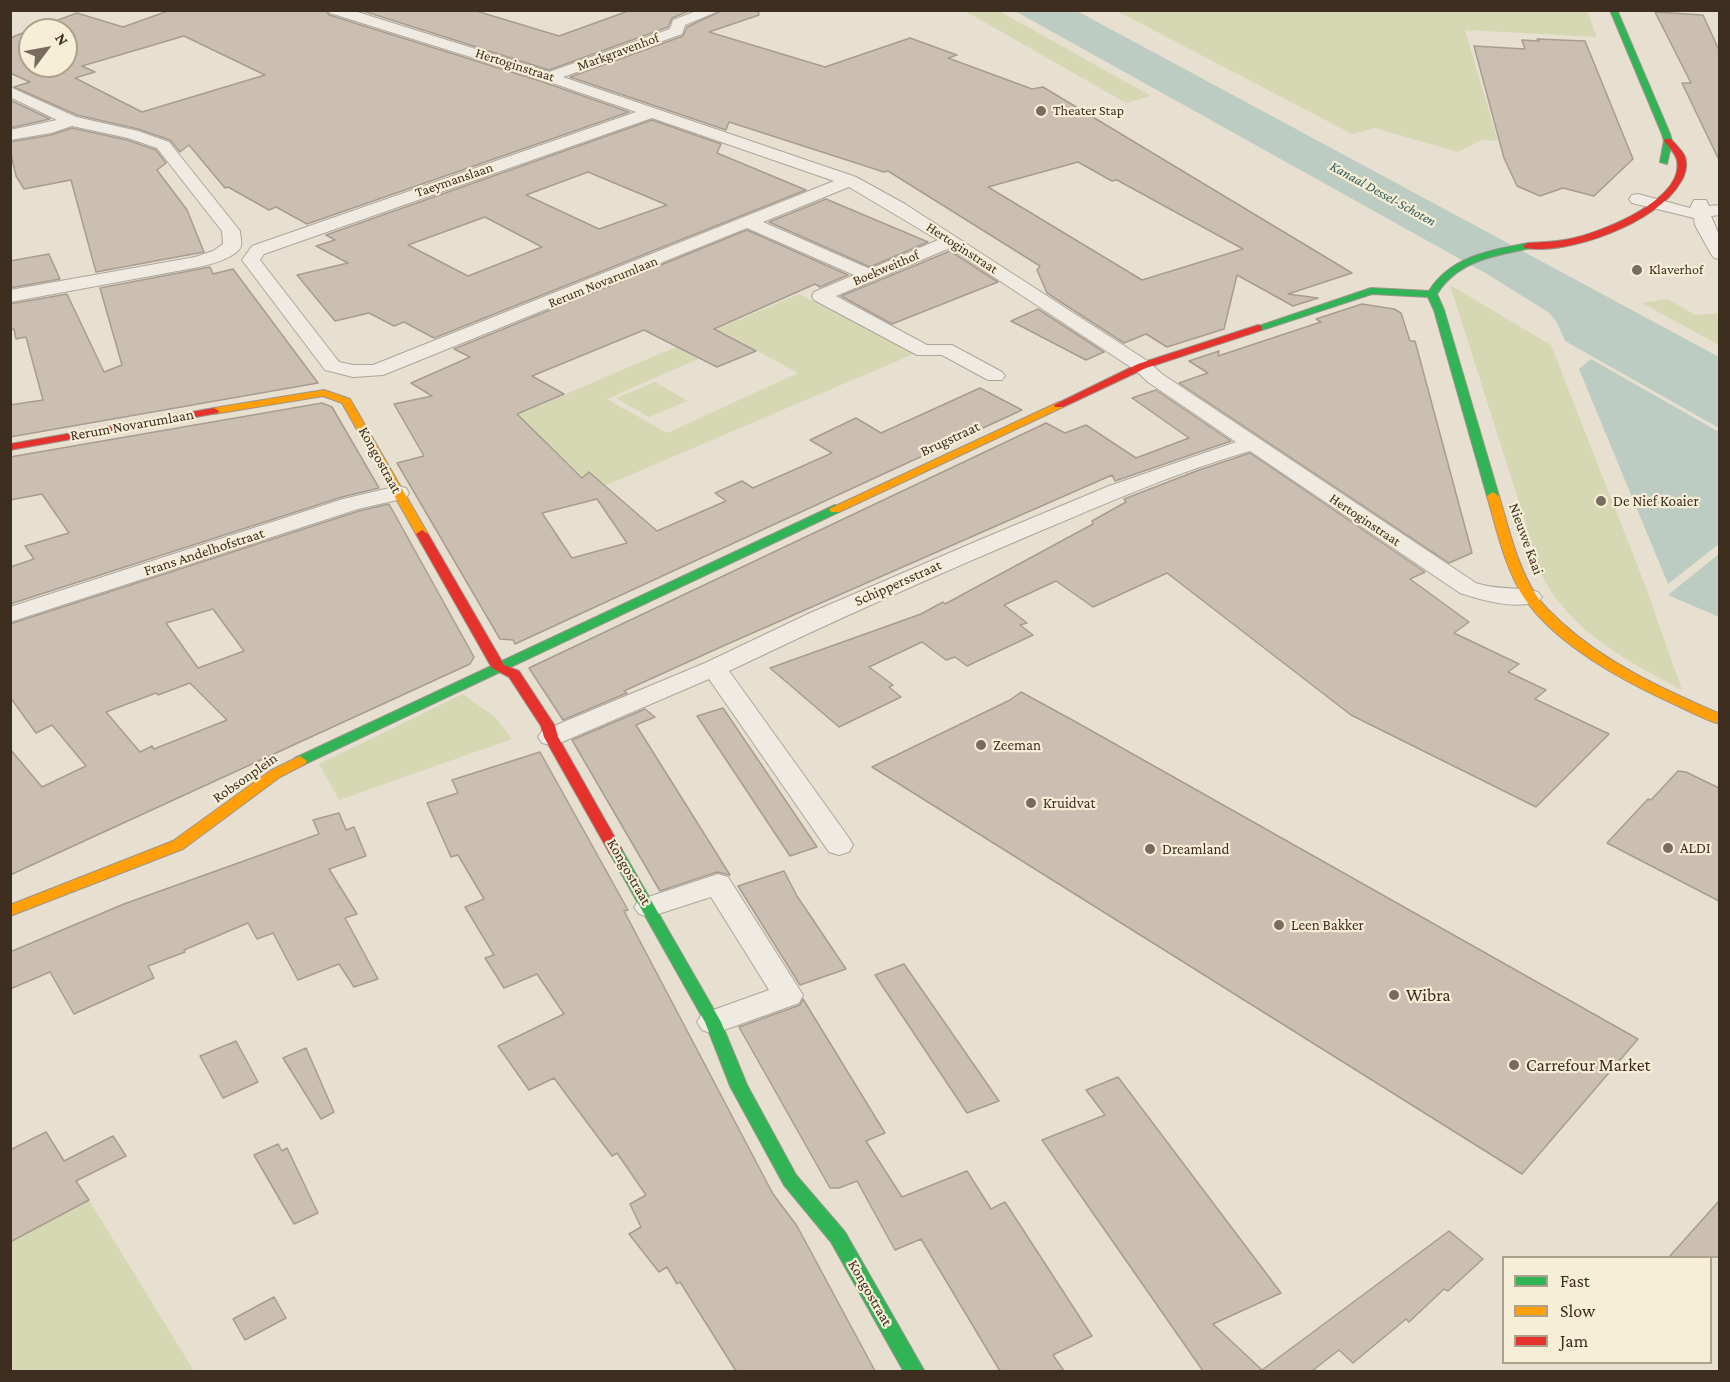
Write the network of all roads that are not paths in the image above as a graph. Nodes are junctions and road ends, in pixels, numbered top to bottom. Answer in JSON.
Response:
{"nodes":[{"id":1,"x":336,"y":10,"type":"edge"},
{"id":2,"x":714,"y":10,"type":"edge"},
{"id":3,"x":1613,"y":10,"type":"edge"},
{"id":4,"x":549,"y":77,"type":"junction"},
{"id":5,"x":10,"y":91,"type":"edge"},
{"id":6,"x":650,"y":113,"type":"junction"},
{"id":7,"x":71,"y":121,"type":"junction"},
{"id":8,"x":10,"y":135,"type":"edge"},
{"id":9,"x":1668,"y":141,"type":"junction"},
{"id":10,"x":850,"y":181,"type":"junction"},
{"id":11,"x":1648,"y":188,"type":"junction"},
{"id":12,"x":1663,"y":200,"type":"junction"},
{"id":13,"x":1710,"y":209,"type":"edge"},
{"id":14,"x":750,"y":223,"type":"junction"},
{"id":15,"x":951,"y":241,"type":"junction"},
{"id":16,"x":1524,"y":247,"type":"junction"},
{"id":17,"x":1719,"y":254,"type":"edge"},
{"id":18,"x":870,"y":275,"type":"junction"},
{"id":19,"x":1432,"y":294,"type":"junction"},
{"id":20,"x":10,"y":296,"type":"edge"},
{"id":21,"x":1142,"y":366,"type":"junction"},
{"id":22,"x":353,"y":371,"type":"joint"},
{"id":23,"x":995,"y":376,"type":"dead end"},
{"id":24,"x":324,"y":393,"type":"joint"},
{"id":25,"x":1251,"y":444,"type":"junction"},
{"id":26,"x":10,"y":447,"type":"edge"},
{"id":27,"x":398,"y":493,"type":"junction"},
{"id":28,"x":1530,"y":597,"type":"junction"},
{"id":29,"x":10,"y":615,"type":"edge"},
{"id":30,"x":499,"y":668,"type":"junction"},
{"id":31,"x":714,"y":668,"type":"junction"},
{"id":32,"x":1719,"y":720,"type":"edge"},
{"id":33,"x":551,"y":736,"type":"junction"},
{"id":34,"x":839,"y":845,"type":"dead end"},
{"id":35,"x":649,"y":907,"type":"junction"},
{"id":36,"x":10,"y":910,"type":"edge"},
{"id":37,"x":713,"y":1022,"type":"junction"},
{"id":38,"x":915,"y":1371,"type":"edge"}],
"edges":[{"from":1,"to":4,"type":"street","name":"Hertoginstraat"},
{"from":2,"to":4,"type":"street","name":"Markgravenhof"},
{"from":3,"to":9,"type":"street"},
{"from":4,"to":6,"type":"street","name":"Hertoginstraat"},
{"from":5,"to":7,"type":"street"},
{"from":6,"to":10,"type":"street","name":"Hertoginstraat"},
{"from":6,"to":22,"type":"street","name":"Taeymanslaan"},
{"from":7,"to":8,"type":"street"},
{"from":7,"to":20,"type":"street"},
{"from":9,"to":11,"type":"street"},
{"from":9,"to":12,"type":"street"},
{"from":10,"to":14,"type":"street","name":"Rerum Novarumlaan"},
{"from":10,"to":15,"type":"street","name":"Hertoginstraat"},
{"from":11,"to":12,"type":"street"},
{"from":11,"to":16,"type":"street"},
{"from":12,"to":13,"type":"street"},
{"from":12,"to":16,"type":"street"},
{"from":13,"to":17,"type":"street"},
{"from":14,"to":18,"type":"street"},
{"from":14,"to":22,"type":"street","name":"Rerum Novarumlaan"},
{"from":15,"to":18,"type":"street","name":"Boekweithof"},
{"from":15,"to":21,"type":"street","name":"Hertoginstraat"},
{"from":16,"to":19,"type":"street"},
{"from":18,"to":23,"type":"street","name":"Boekweithof"},
{"from":19,"to":21,"type":"street","name":"Brugstraat"},
{"from":19,"to":28,"type":"street","name":"Nieuwe Kaai"},
{"from":21,"to":25,"type":"street","name":"Hertoginstraat"},
{"from":21,"to":30,"type":"street","name":"Brugstraat"},
{"from":24,"to":26,"type":"street","name":"Rerum Novarumlaan"},
{"from":24,"to":27,"type":"street","name":"Kongostraat"},
{"from":25,"to":28,"type":"street","name":"Hertoginstraat"},
{"from":25,"to":31,"type":"street","name":"Schippersstraat"},
{"from":27,"to":29,"type":"street","name":"Frans Andelhofstraat"},
{"from":27,"to":30,"type":"street","name":"Kongostraat"},
{"from":28,"to":32,"type":"street","name":"Nieuwe Kaai"},
{"from":30,"to":33,"type":"street","name":"Kongostraat"},
{"from":30,"to":36,"type":"street","name":"Robsonplein"},
{"from":31,"to":33,"type":"street","name":"Schippersstraat"},
{"from":31,"to":34,"type":"street"},
{"from":33,"to":35,"type":"street","name":"Kongostraat"},
{"from":35,"to":37,"type":"street","name":"Kongostraat"},
{"from":35,"to":37,"type":"street"},
{"from":37,"to":38,"type":"street","name":"Kongostraat"}]}
